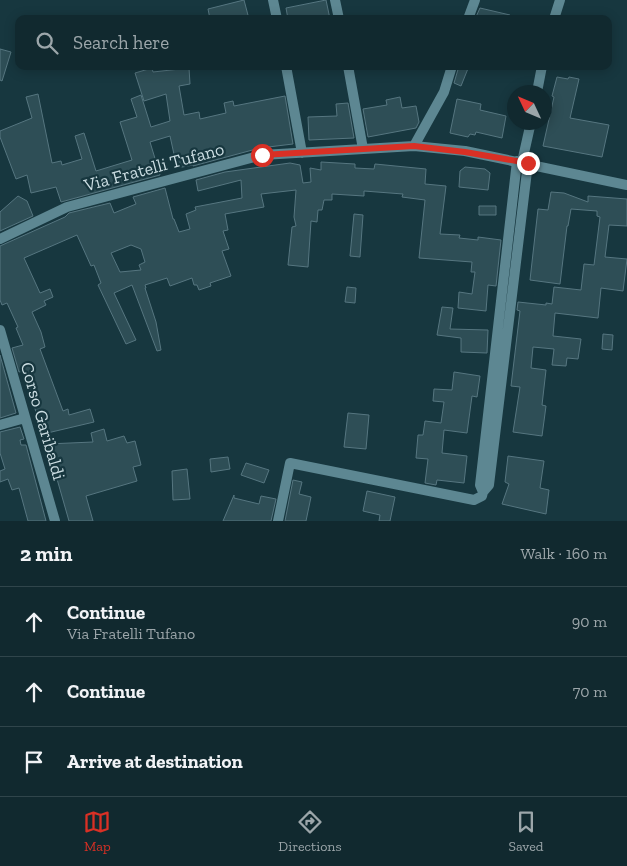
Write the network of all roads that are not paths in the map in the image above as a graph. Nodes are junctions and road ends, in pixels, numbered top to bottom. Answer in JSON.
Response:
{"nodes":[{"id":1,"x":273,"y":0,"type":"edge"},
{"id":2,"x":336,"y":0,"type":"edge"},
{"id":3,"x":475,"y":0,"type":"edge"},
{"id":4,"x":560,"y":0,"type":"edge"},
{"id":5,"x":276,"y":15,"type":"edge"},
{"id":6,"x":338,"y":15,"type":"edge"},
{"id":7,"x":469,"y":15,"type":"edge"},
{"id":8,"x":555,"y":15,"type":"edge"},
{"id":9,"x":287,"y":70,"type":"edge"},
{"id":10,"x":349,"y":70,"type":"edge"},
{"id":11,"x":451,"y":70,"type":"edge"},
{"id":12,"x":541,"y":70,"type":"edge"},
{"id":13,"x":538,"y":85,"type":"edge"},
{"id":14,"x":529,"y":130,"type":"edge"},
{"id":15,"x":414,"y":146,"type":"junction"},
{"id":16,"x":363,"y":149,"type":"junction"},
{"id":17,"x":302,"y":153,"type":"junction"},
{"id":18,"x":522,"y":162,"type":"junction"},
{"id":19,"x":627,"y":185,"type":"edge"},
{"id":20,"x":0,"y":239,"type":"edge"},
{"id":21,"x":0,"y":330,"type":"edge"},
{"id":22,"x":25,"y":418,"type":"junction"},
{"id":23,"x":0,"y":425,"type":"edge"},
{"id":24,"x":55,"y":521,"type":"edge"},
{"id":25,"x":278,"y":521,"type":"edge"}],
"edges":[{"from":1,"to":5,"type":"street"},
{"from":2,"to":6,"type":"street"},
{"from":3,"to":7,"type":"street"},
{"from":4,"to":8,"type":"street"},
{"from":9,"to":17,"type":"street"},
{"from":10,"to":16,"type":"street"},
{"from":11,"to":15,"type":"street"},
{"from":12,"to":13,"type":"street"},
{"from":14,"to":18,"type":"street"},
{"from":15,"to":16,"type":"street","name":"Via Fratelli Tufano"},
{"from":15,"to":18,"type":"street","name":"Via Fratelli Tufano"},
{"from":16,"to":17,"type":"street","name":"Via Fratelli Tufano"},
{"from":17,"to":20,"type":"street","name":"Via Fratelli Tufano"},
{"from":18,"to":19,"type":"street","name":"Via Fratelli Tufano"},
{"from":18,"to":25,"type":"street"},
{"from":21,"to":22,"type":"street","name":"Corso Garibaldi"},
{"from":22,"to":23,"type":"street"},
{"from":22,"to":24,"type":"street","name":"Corso Garibaldi"}]}
